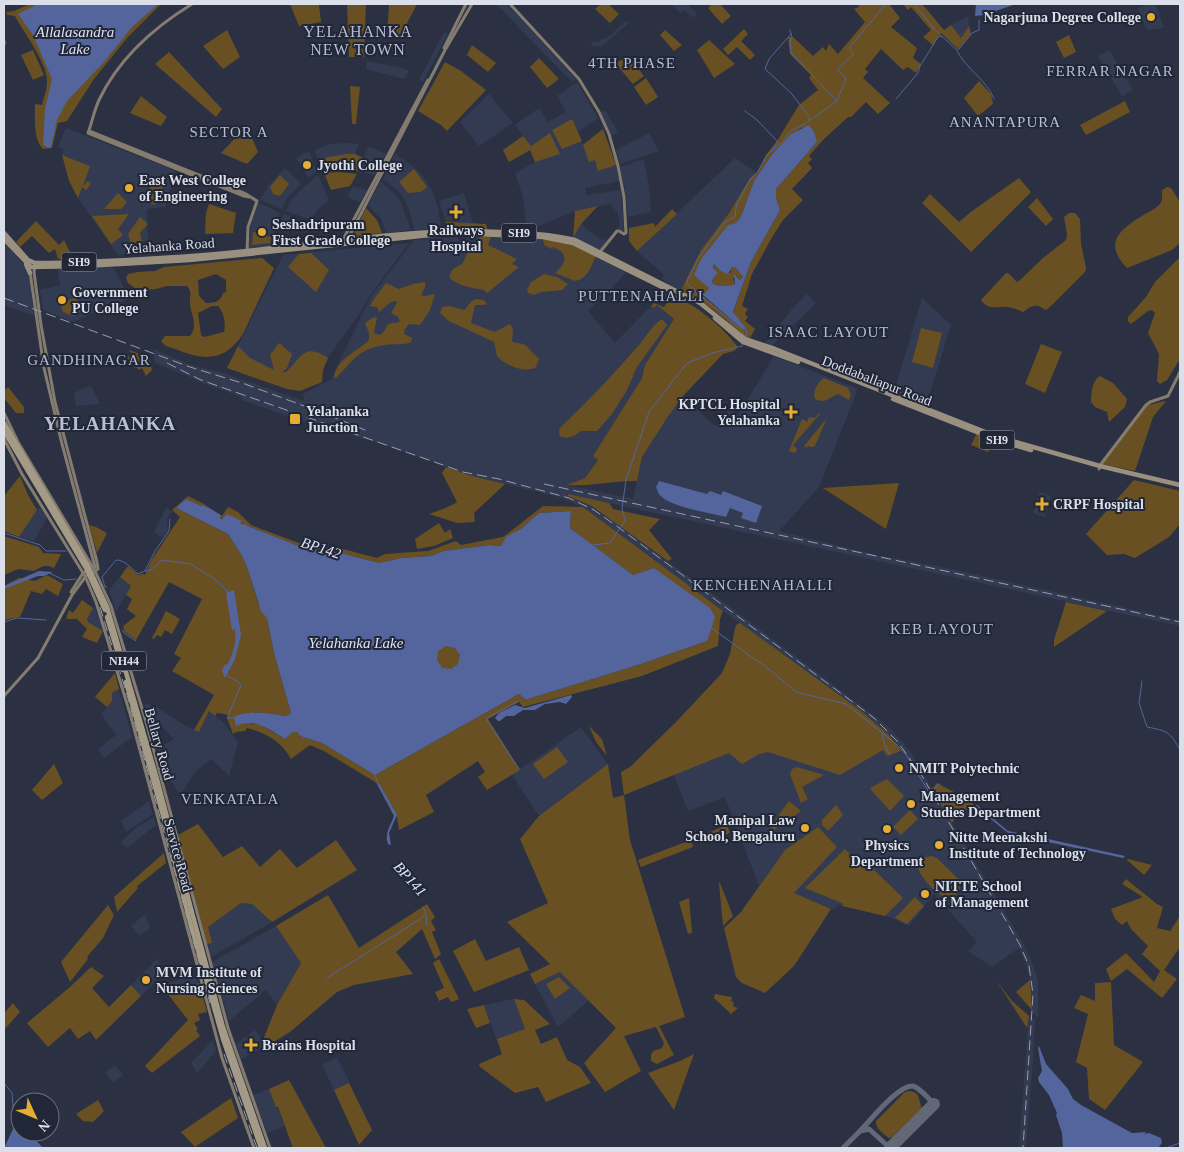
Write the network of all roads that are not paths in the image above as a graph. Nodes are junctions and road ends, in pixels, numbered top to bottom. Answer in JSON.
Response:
{"nodes":[{"id":1,"x":192,"y":4,"type":"edge"},
{"id":2,"x":469,"y":4,"type":"edge"},
{"id":3,"x":510,"y":4,"type":"edge"},
{"id":4,"x":452,"y":34,"type":"junction"},
{"id":5,"x":4,"y":233,"type":"edge"},
{"id":6,"x":542,"y":236,"type":"junction"},
{"id":7,"x":4,"y":239,"type":"edge"},
{"id":8,"x":346,"y":241,"type":"junction"},
{"id":9,"x":600,"y":252,"type":"junction"},
{"id":10,"x":247,"y":253,"type":"junction"},
{"id":11,"x":33,"y":267,"type":"junction"},
{"id":12,"x":715,"y":315,"type":"junction"},
{"id":13,"x":1180,"y":372,"type":"edge"},
{"id":14,"x":4,"y":413,"type":"edge"},
{"id":15,"x":4,"y":423,"type":"edge"},
{"id":16,"x":4,"y":431,"type":"edge"},
{"id":17,"x":4,"y":439,"type":"edge"},
{"id":18,"x":1100,"y":467,"type":"junction"},
{"id":19,"x":1180,"y":487,"type":"edge"},
{"id":20,"x":96,"y":569,"type":"junction"},
{"id":21,"x":84,"y":575,"type":"junction"},
{"id":22,"x":117,"y":624,"type":"junction"},
{"id":23,"x":105,"y":627,"type":"junction"},
{"id":24,"x":4,"y":695,"type":"edge"},
{"id":25,"x":192,"y":921,"type":"junction"},
{"id":26,"x":254,"y":1148,"type":"edge"},
{"id":27,"x":263,"y":1148,"type":"edge"},
{"id":28,"x":270,"y":1148,"type":"edge"}],
"edges":[{"from":1,"to":10,"type":"main road"},
{"from":2,"to":4,"type":"main road"},
{"from":2,"to":4,"type":"main road"},
{"from":3,"to":9,"type":"main road"},
{"from":4,"to":8,"type":"main road"},
{"from":5,"to":11,"type":"main road"},
{"from":6,"to":8,"type":"main road","name":"Doddaballapur Road","number":"SH9"},
{"from":6,"to":9,"type":"main road","name":"Doddaballapur Road","number":"SH9"},
{"from":6,"to":12,"type":"main road","name":"Doddaballapur Road","number":"SH9"},
{"from":7,"to":11,"type":"main road"},
{"from":8,"to":10,"type":"main road","name":"Yelahanka Road","number":"SH9"},
{"from":9,"to":12,"type":"main road","name":"Doddaballapur Road","number":"SH9"},
{"from":10,"to":11,"type":"main road","name":"Yelahanka Road","number":"SH9"},
{"from":11,"to":20,"type":"main road"},
{"from":12,"to":18,"type":"main road","name":"Doddaballapur Road","number":"SH9"},
{"from":13,"to":18,"type":"main road"},
{"from":14,"to":20,"type":"main road"},
{"from":15,"to":25,"type":"highway","name":"Bellary Road","number":"NH44","bridge":true},
{"from":16,"to":25,"type":"highway","name":"Bellary Road","number":"NH44","bridge":true},
{"from":17,"to":21,"type":"main road","name":"Service Road"},
{"from":18,"to":19,"type":"main road","name":"Doddaballapur Road","number":"SH9"},
{"from":20,"to":21,"type":"main road"},
{"from":20,"to":22,"type":"main road"},
{"from":21,"to":23,"type":"main road","name":"Service Road"},
{"from":21,"to":24,"type":"main road"},
{"from":22,"to":23,"type":"main road"},
{"from":22,"to":28,"type":"main road"},
{"from":23,"to":26,"type":"main road","name":"Service Road"},
{"from":25,"to":27,"type":"highway","name":"Bellary Road","number":"NH44"}]}
